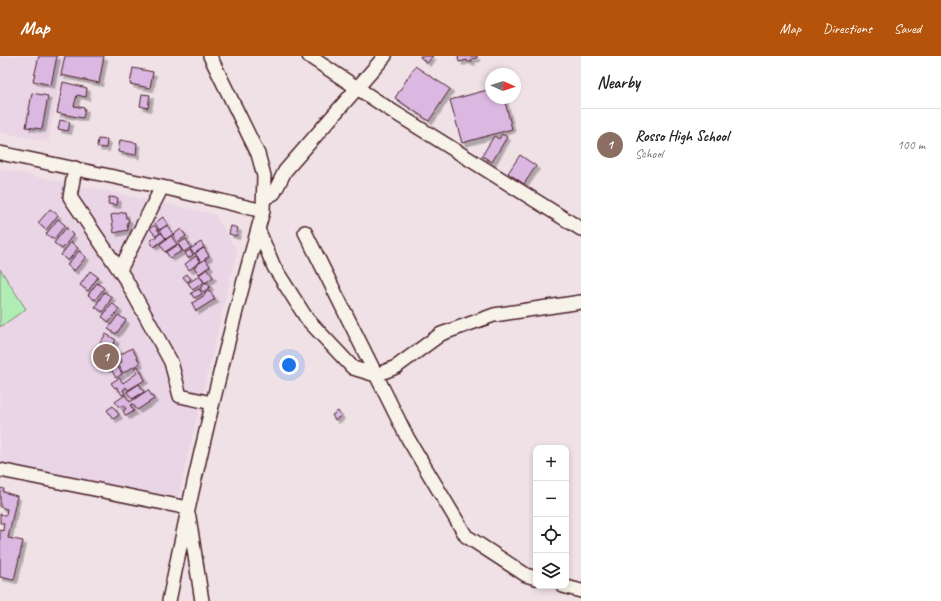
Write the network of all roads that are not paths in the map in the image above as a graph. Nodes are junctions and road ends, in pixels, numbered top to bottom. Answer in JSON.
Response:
{"nodes":[{"id":1,"x":210,"y":56,"type":"edge"},
{"id":2,"x":385,"y":56,"type":"edge"},
{"id":3,"x":316,"y":58,"type":"edge"},
{"id":4,"x":359,"y":87,"type":"junction"},
{"id":5,"x":0,"y":153,"type":"edge"},
{"id":6,"x":75,"y":168,"type":"junction"},
{"id":7,"x":162,"y":187,"type":"junction"},
{"id":8,"x":264,"y":204,"type":"junction"},
{"id":9,"x":258,"y":229,"type":"junction"},
{"id":10,"x":581,"y":230,"type":"edge"},
{"id":11,"x":305,"y":232,"type":"dead end"},
{"id":12,"x":120,"y":270,"type":"junction"},
{"id":13,"x":581,"y":302,"type":"edge"},
{"id":14,"x":376,"y":375,"type":"junction"},
{"id":15,"x":212,"y":403,"type":"junction"},
{"id":16,"x":0,"y":470,"type":"edge"},
{"id":17,"x":188,"y":508,"type":"junction"},
{"id":18,"x":533,"y":577,"type":"edge"},
{"id":19,"x":569,"y":588,"type":"edge"},
{"id":20,"x":581,"y":591,"type":"edge"},
{"id":21,"x":170,"y":601,"type":"edge"},
{"id":22,"x":202,"y":601,"type":"edge"}],
"edges":[{"from":1,"to":8,"type":"street"},
{"from":2,"to":4,"type":"street"},
{"from":3,"to":4,"type":"street"},
{"from":4,"to":8,"type":"street"},
{"from":4,"to":10,"type":"street"},
{"from":5,"to":6,"type":"street"},
{"from":6,"to":7,"type":"street"},
{"from":6,"to":12,"type":"street"},
{"from":7,"to":8,"type":"street"},
{"from":7,"to":12,"type":"street"},
{"from":8,"to":9,"type":"street"},
{"from":9,"to":14,"type":"street"},
{"from":9,"to":15,"type":"street"},
{"from":11,"to":14,"type":"street"},
{"from":12,"to":15,"type":"street"},
{"from":13,"to":14,"type":"street"},
{"from":14,"to":18,"type":"street"},
{"from":15,"to":17,"type":"street"},
{"from":16,"to":17,"type":"street"},
{"from":17,"to":21,"type":"street"},
{"from":17,"to":22,"type":"street"},
{"from":19,"to":20,"type":"street"}]}
